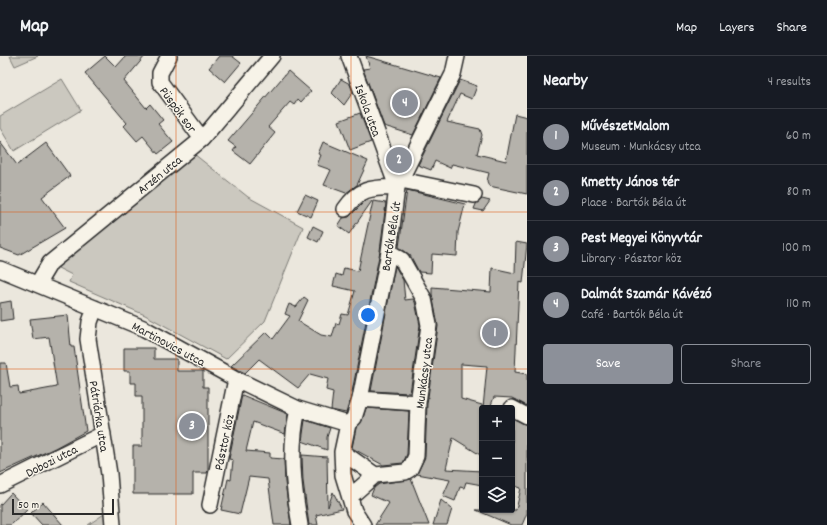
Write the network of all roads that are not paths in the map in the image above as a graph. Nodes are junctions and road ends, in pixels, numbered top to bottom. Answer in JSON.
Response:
{"nodes":[{"id":1,"x":169,"y":56,"type":"edge"},
{"id":2,"x":272,"y":56,"type":"edge"},
{"id":3,"x":349,"y":56,"type":"edge"},
{"id":4,"x":457,"y":56,"type":"edge"},
{"id":5,"x":202,"y":139,"type":"junction"},
{"id":6,"x":399,"y":183,"type":"junction"},
{"id":7,"x":474,"y":195,"type":"dead end"},
{"id":8,"x":345,"y":209,"type":"dead end"},
{"id":9,"x":390,"y":252,"type":"junction"},
{"id":10,"x":0,"y":269,"type":"edge"},
{"id":11,"x":38,"y":283,"type":"junction"},
{"id":12,"x":95,"y":308,"type":"junction"},
{"id":13,"x":236,"y":379,"type":"junction"},
{"id":14,"x":360,"y":399,"type":"junction"},
{"id":15,"x":418,"y":403,"type":"junction"},
{"id":16,"x":298,"y":409,"type":"junction"},
{"id":17,"x":515,"y":410,"type":"edge"},
{"id":18,"x":527,"y":416,"type":"edge"},
{"id":19,"x":348,"y":424,"type":"junction"},
{"id":20,"x":103,"y":434,"type":"junction"},
{"id":21,"x":342,"y":452,"type":"junction"},
{"id":22,"x":375,"y":475,"type":"junction"},
{"id":23,"x":0,"y":485,"type":"edge"},
{"id":24,"x":351,"y":496,"type":"junction"},
{"id":25,"x":210,"y":504,"type":"dead end"},
{"id":26,"x":113,"y":525,"type":"edge"},
{"id":27,"x":300,"y":525,"type":"edge"},
{"id":28,"x":364,"y":525,"type":"edge"}],
"edges":[{"from":1,"to":5,"type":"street","name":"Püspök sor"},
{"from":2,"to":5,"type":"street","name":"Arzén utca"},
{"from":3,"to":6,"type":"street","name":"Iskola utca"},
{"from":4,"to":6,"type":"street","name":"Bartók Béla út"},
{"from":5,"to":11,"type":"street","name":"Arzén utca"},
{"from":6,"to":7,"type":"street"},
{"from":6,"to":8,"type":"street"},
{"from":6,"to":9,"type":"street","name":"Bartók Béla út"},
{"from":9,"to":14,"type":"street","name":"Bartók Béla út"},
{"from":9,"to":15,"type":"street","name":"Munkácsy utca"},
{"from":10,"to":11,"type":"street","name":"Martinovics utca"},
{"from":11,"to":12,"type":"street","name":"Martinovics utca"},
{"from":12,"to":13,"type":"street","name":"Martinovics utca"},
{"from":12,"to":20,"type":"street","name":"Pátriárka utca"},
{"from":13,"to":16,"type":"street","name":"Martinovics utca"},
{"from":13,"to":25,"type":"street","name":"Pásztor köz"},
{"from":14,"to":15,"type":"street"},
{"from":14,"to":19,"type":"street","name":"Bartók Béla út"},
{"from":15,"to":22,"type":"street","name":"Munkácsy utca"},
{"from":16,"to":19,"type":"street","name":"Martinovics utca"},
{"from":16,"to":27,"type":"street"},
{"from":17,"to":18,"type":"street"},
{"from":19,"to":21,"type":"street"},
{"from":20,"to":23,"type":"street","name":"Dobozi utca"},
{"from":20,"to":26,"type":"street","name":"Pátriárka utca"},
{"from":21,"to":22,"type":"street"},
{"from":21,"to":24,"type":"street"},
{"from":22,"to":24,"type":"street"},
{"from":24,"to":28,"type":"street"}]}
